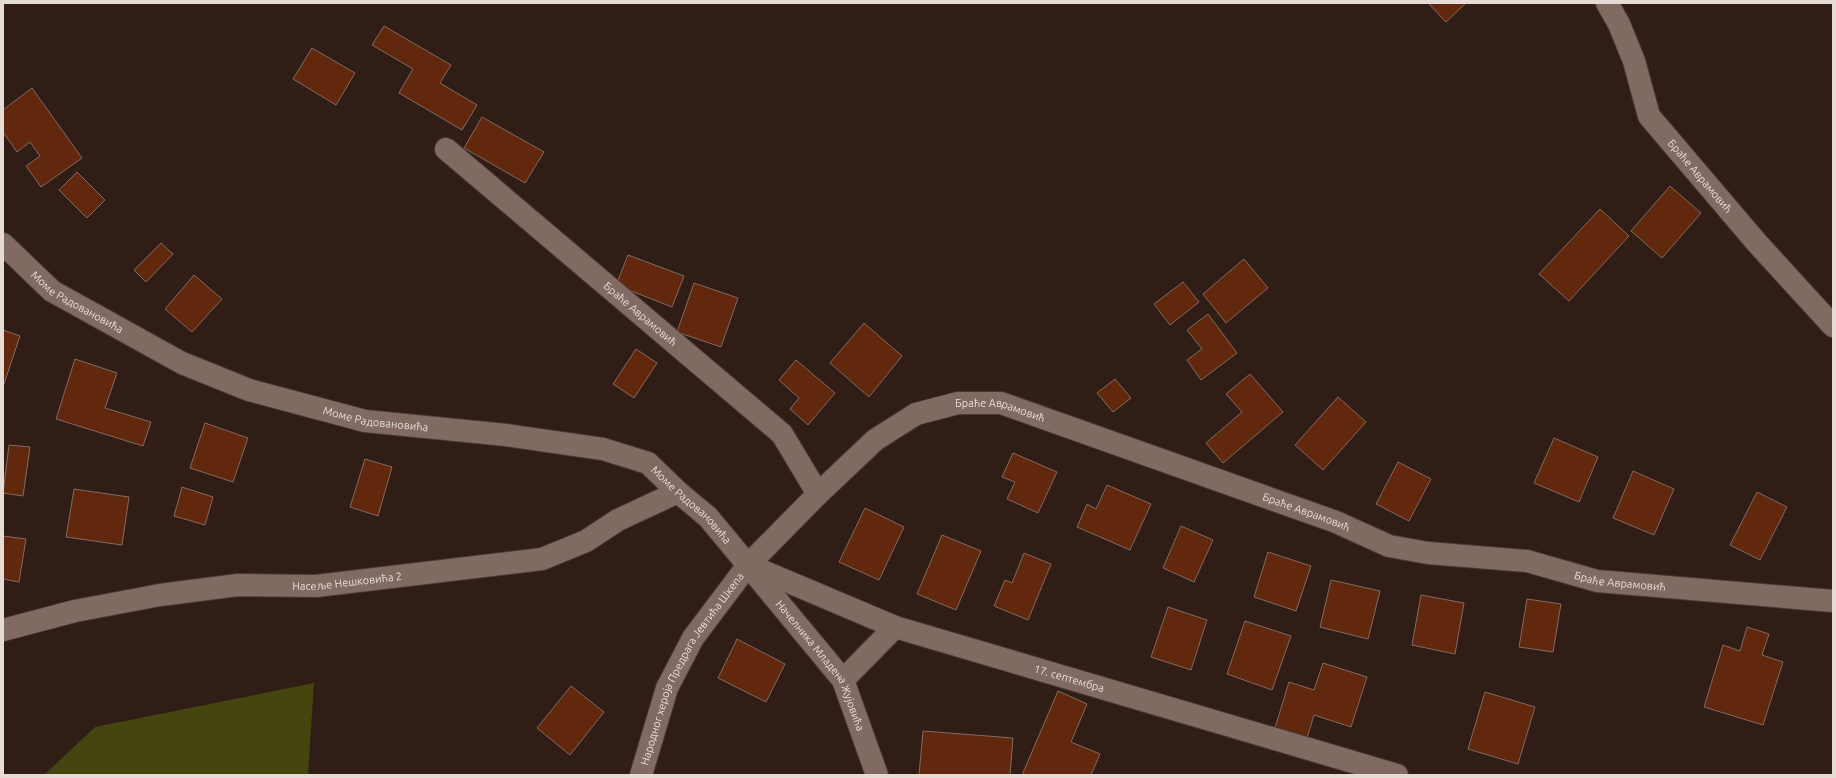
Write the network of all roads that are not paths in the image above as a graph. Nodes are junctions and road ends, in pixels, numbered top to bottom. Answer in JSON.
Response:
{"nodes":[{"id":1,"x":1607,"y":3,"type":"edge"},
{"id":2,"x":446,"y":149,"type":"dead end"},
{"id":3,"x":3,"y":244,"type":"edge"},
{"id":4,"x":1833,"y":326,"type":"edge"},
{"id":5,"x":678,"y":492,"type":"junction"},
{"id":6,"x":818,"y":494,"type":"junction"},
{"id":7,"x":748,"y":565,"type":"junction"},
{"id":8,"x":1833,"y":601,"type":"edge"},
{"id":9,"x":895,"y":627,"type":"junction"},
{"id":10,"x":3,"y":630,"type":"edge"},
{"id":11,"x":843,"y":680,"type":"junction"},
{"id":12,"x":641,"y":775,"type":"edge"},
{"id":13,"x":877,"y":775,"type":"edge"},
{"id":14,"x":1397,"y":775,"type":"edge"}],
"edges":[{"from":1,"to":4,"type":"street","name":"Браће Аврамовић"},
{"from":2,"to":6,"type":"street","name":"Браће Аврамовић"},
{"from":3,"to":5,"type":"street","name":"Моме Радовановића"},
{"from":5,"to":7,"type":"street","name":"Моме Радовановића"},
{"from":5,"to":10,"type":"street","name":"Насеље Нешковића 2"},
{"from":6,"to":7,"type":"street","name":"Браће Аврамовић"},
{"from":6,"to":8,"type":"street","name":"Браће Аврамовић"},
{"from":7,"to":9,"type":"street","name":"17. септембра"},
{"from":7,"to":11,"type":"street","name":"Начелника Младена Жујовића"},
{"from":7,"to":12,"type":"street","name":"Народног хероја Предрага Јевтића Шкепа"},
{"from":9,"to":11,"type":"street"},
{"from":9,"to":14,"type":"street","name":"17. септембра"},
{"from":11,"to":13,"type":"street","name":"Начелника Младена Жујовића"}]}
